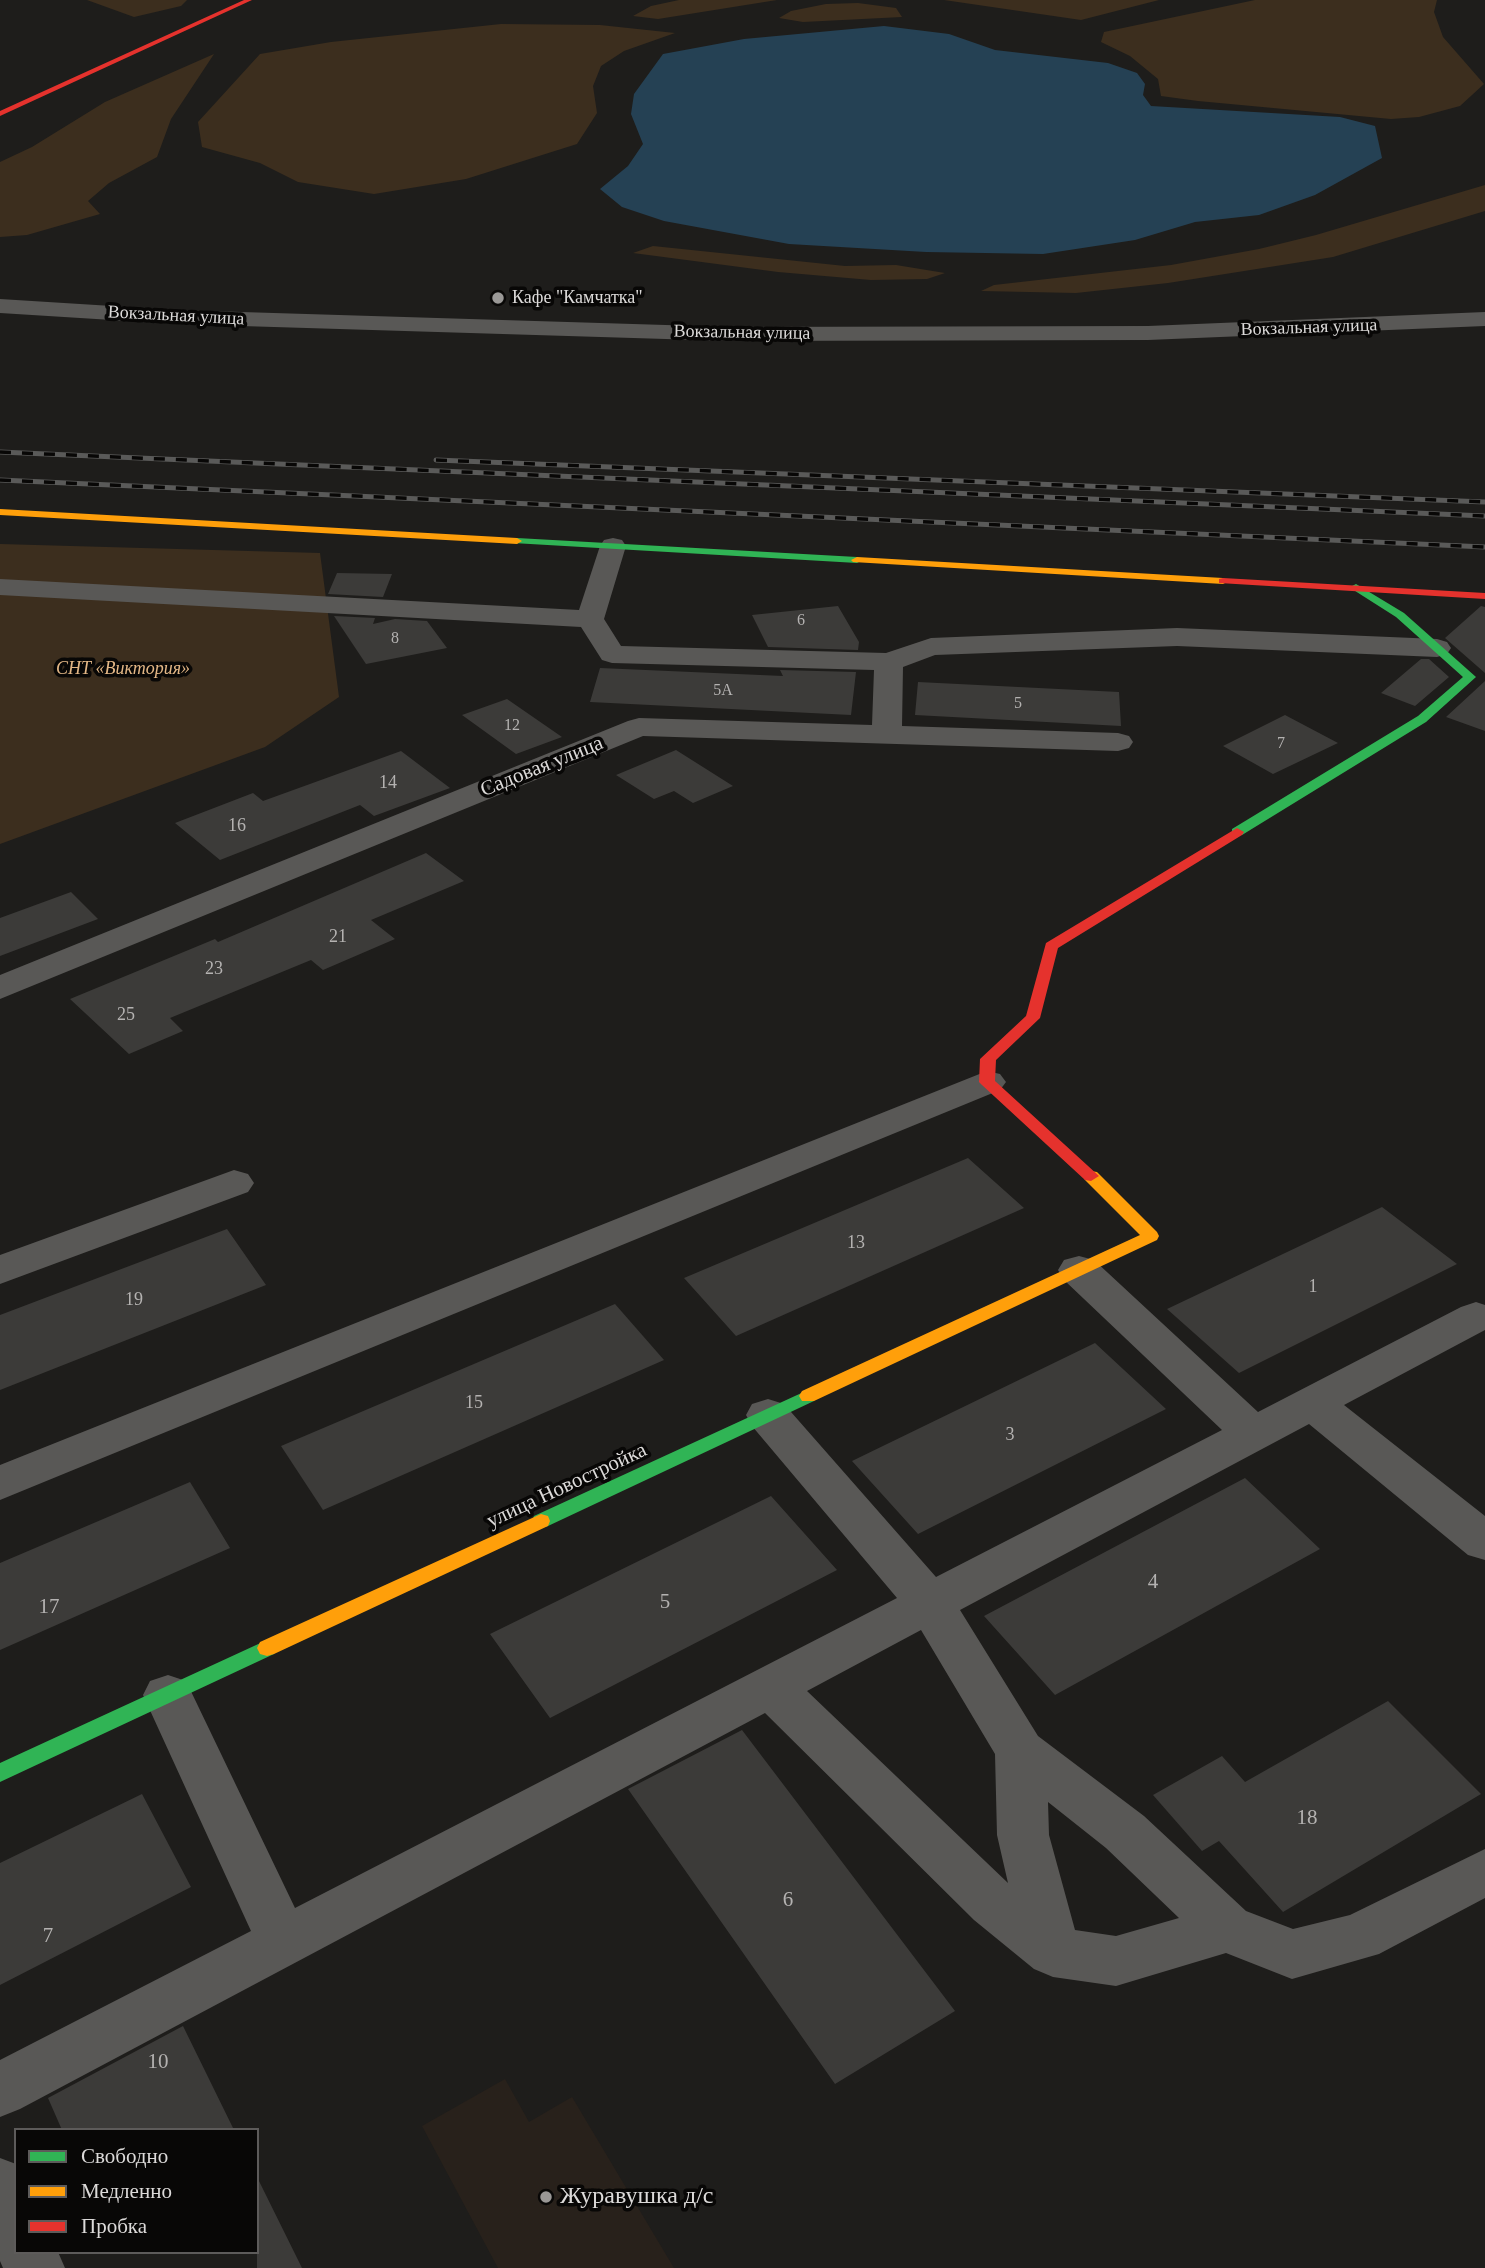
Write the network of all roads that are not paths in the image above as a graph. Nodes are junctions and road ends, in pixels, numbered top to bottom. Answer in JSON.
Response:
{"nodes":[{"id":1,"x":249,"y":0,"type":"edge"},
{"id":2,"x":0,"y":114,"type":"edge"},
{"id":3,"x":0,"y":306,"type":"edge"},
{"id":4,"x":1485,"y":319,"type":"edge"},
{"id":5,"x":0,"y":512,"type":"edge"},
{"id":6,"x":613,"y":546,"type":"junction"},
{"id":7,"x":0,"y":587,"type":"edge"},
{"id":8,"x":1356,"y":587,"type":"junction"},
{"id":9,"x":1485,"y":596,"type":"edge"},
{"id":10,"x":590,"y":619,"type":"junction"},
{"id":11,"x":1437,"y":648,"type":"junction"},
{"id":12,"x":889,"y":662,"type":"junction"},
{"id":13,"x":1478,"y":678,"type":"edge"},
{"id":14,"x":887,"y":734,"type":"junction"},
{"id":15,"x":1118,"y":742,"type":"dead end"},
{"id":16,"x":0,"y":988,"type":"edge"},
{"id":17,"x":987,"y":1082,"type":"junction"},
{"id":18,"x":234,"y":1183,"type":"dead end"},
{"id":19,"x":0,"y":1270,"type":"edge"},
{"id":20,"x":1079,"y":1270,"type":"junction"},
{"id":21,"x":1476,"y":1317,"type":"dead end"},
{"id":22,"x":1312,"y":1403,"type":"junction"},
{"id":23,"x":768,"y":1415,"type":"junction"},
{"id":24,"x":1254,"y":1434,"type":"junction"},
{"id":25,"x":0,"y":1483,"type":"edge"},
{"id":26,"x":1485,"y":1542,"type":"edge"},
{"id":27,"x":930,"y":1604,"type":"junction"},
{"id":28,"x":770,"y":1687,"type":"junction"},
{"id":29,"x":168,"y":1695,"type":"junction"},
{"id":30,"x":1020,"y":1751,"type":"junction"},
{"id":31,"x":0,"y":1773,"type":"edge"},
{"id":32,"x":1485,"y":1872,"type":"edge"},
{"id":33,"x":1227,"y":1928,"type":"junction"},
{"id":34,"x":284,"y":1942,"type":"junction"},
{"id":35,"x":1053,"y":1952,"type":"junction"},
{"id":36,"x":0,"y":2090,"type":"edge"},
{"id":37,"x":0,"y":2186,"type":"edge"},
{"id":38,"x":14,"y":2219,"type":"edge"}],
"edges":[{"from":1,"to":2,"type":"street"},
{"from":3,"to":4,"type":"street","name":"Вокзальная улица"},
{"from":5,"to":6,"type":"street"},
{"from":6,"to":8,"type":"street"},
{"from":6,"to":10,"type":"street"},
{"from":7,"to":10,"type":"street"},
{"from":8,"to":9,"type":"street"},
{"from":8,"to":11,"type":"street"},
{"from":10,"to":12,"type":"street"},
{"from":11,"to":12,"type":"street"},
{"from":11,"to":13,"type":"street"},
{"from":12,"to":14,"type":"street"},
{"from":13,"to":17,"type":"street"},
{"from":14,"to":15,"type":"street","name":"Садовая улица"},
{"from":14,"to":16,"type":"street","name":"Садовая улица"},
{"from":17,"to":20,"type":"street","name":"улица Новостройка"},
{"from":17,"to":25,"type":"street"},
{"from":18,"to":19,"type":"street"},
{"from":20,"to":23,"type":"street","name":"улица Новостройка"},
{"from":20,"to":24,"type":"street"},
{"from":21,"to":22,"type":"street"},
{"from":22,"to":24,"type":"street"},
{"from":22,"to":26,"type":"street"},
{"from":23,"to":27,"type":"street"},
{"from":23,"to":29,"type":"street","name":"улица Новостройка"},
{"from":24,"to":27,"type":"street"},
{"from":27,"to":28,"type":"street"},
{"from":27,"to":30,"type":"street"},
{"from":28,"to":34,"type":"street"},
{"from":28,"to":35,"type":"street"},
{"from":29,"to":31,"type":"street","name":"улица Новостройка"},
{"from":29,"to":34,"type":"street"},
{"from":30,"to":33,"type":"street"},
{"from":30,"to":35,"type":"street"},
{"from":32,"to":33,"type":"street"},
{"from":33,"to":35,"type":"street"},
{"from":34,"to":36,"type":"street"},
{"from":37,"to":38,"type":"street"}]}
